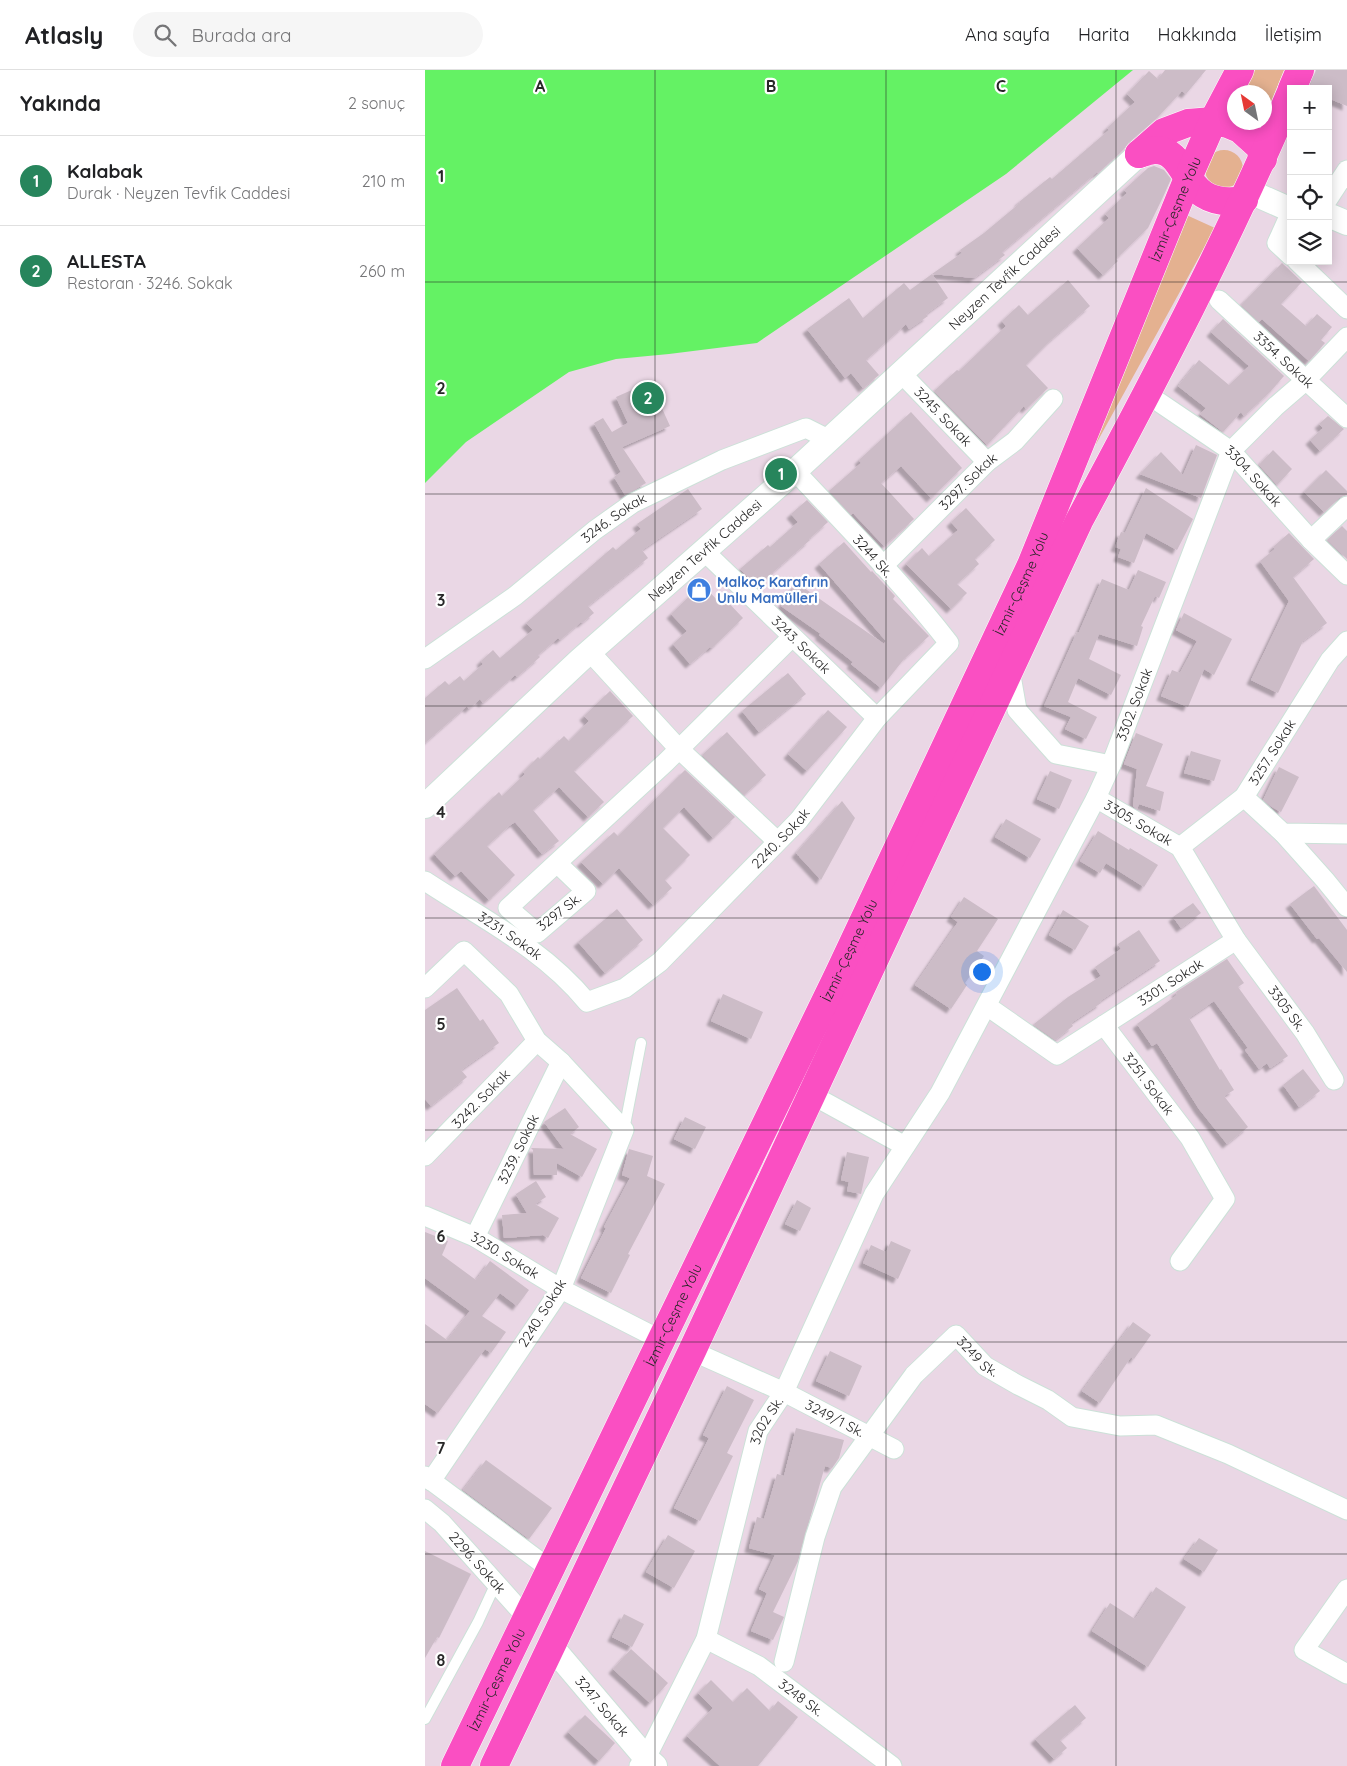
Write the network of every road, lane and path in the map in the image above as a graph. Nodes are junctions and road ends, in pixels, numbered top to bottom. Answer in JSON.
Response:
{"nodes":[{"id":1,"x":1240,"y":70,"type":"edge"},
{"id":2,"x":1300,"y":70,"type":"edge"},
{"id":3,"x":1293,"y":85,"type":"edge"},
{"id":4,"x":1287,"y":100,"type":"edge"},
{"id":5,"x":1213,"y":121,"type":"junction"},
{"id":6,"x":1139,"y":154,"type":"junction"},
{"id":7,"x":1263,"y":159,"type":"junction"},
{"id":8,"x":1347,"y":170,"type":"edge"},
{"id":9,"x":1188,"y":178,"type":"junction"},
{"id":10,"x":1332,"y":193,"type":"edge"},
{"id":11,"x":1246,"y":196,"type":"junction"},
{"id":12,"x":1287,"y":210,"type":"edge"},
{"id":13,"x":1332,"y":216,"type":"edge"},
{"id":14,"x":1287,"y":220,"type":"edge"},
{"id":15,"x":1347,"y":222,"type":"edge"},
{"id":16,"x":1287,"y":252,"type":"edge"},
{"id":17,"x":1301,"y":265,"type":"edge"},
{"id":18,"x":1219,"y":300,"type":"dead end"},
{"id":19,"x":1347,"y":309,"type":"edge"},
{"id":20,"x":1347,"y":337,"type":"edge"},
{"id":21,"x":900,"y":372,"type":"junction"},
{"id":22,"x":1305,"y":381,"type":"junction"},
{"id":23,"x":1147,"y":394,"type":"junction"},
{"id":24,"x":1053,"y":399,"type":"dead end"},
{"id":25,"x":1347,"y":418,"type":"edge"},
{"id":26,"x":828,"y":439,"type":"junction"},
{"id":27,"x":1231,"y":451,"type":"junction"},
{"id":28,"x":987,"y":462,"type":"junction"},
{"id":29,"x":795,"y":471,"type":"junction"},
{"id":30,"x":1347,"y":506,"type":"edge"},
{"id":31,"x":1311,"y":540,"type":"junction"},
{"id":32,"x":704,"y":551,"type":"junction"},
{"id":33,"x":883,"y":566,"type":"junction"},
{"id":34,"x":1347,"y":575,"type":"edge"},
{"id":35,"x":792,"y":637,"type":"junction"},
{"id":36,"x":1347,"y":641,"type":"edge"},
{"id":37,"x":949,"y":643,"type":"joint"},
{"id":38,"x":590,"y":652,"type":"junction"},
{"id":39,"x":425,"y":659,"type":"edge"},
{"id":40,"x":1010,"y":670,"type":"junction"},
{"id":41,"x":877,"y":718,"type":"junction"},
{"id":42,"x":679,"y":749,"type":"junction"},
{"id":43,"x":1111,"y":765,"type":"junction"},
{"id":44,"x":1244,"y":797,"type":"junction"},
{"id":45,"x":1096,"y":798,"type":"junction"},
{"id":46,"x":425,"y":806,"type":"edge"},
{"id":47,"x":1283,"y":833,"type":"junction"},
{"id":48,"x":1347,"y":834,"type":"edge"},
{"id":49,"x":777,"y":841,"type":"junction"},
{"id":50,"x":1180,"y":847,"type":"junction"},
{"id":51,"x":557,"y":863,"type":"dead end"},
{"id":52,"x":425,"y":882,"type":"edge"},
{"id":53,"x":1347,"y":907,"type":"edge"},
{"id":54,"x":1236,"y":940,"type":"junction"},
{"id":55,"x":425,"y":988,"type":"edge"},
{"id":56,"x":587,"y":1002,"type":"joint"},
{"id":57,"x":987,"y":1006,"type":"junction"},
{"id":58,"x":1104,"y":1025,"type":"junction"},
{"id":59,"x":537,"y":1042,"type":"junction"},
{"id":60,"x":641,"y":1043,"type":"dead end"},
{"id":61,"x":561,"y":1062,"type":"junction"},
{"id":62,"x":1335,"y":1080,"type":"dead end"},
{"id":63,"x":940,"y":1092,"type":"joint"},
{"id":64,"x":812,"y":1095,"type":"junction"},
{"id":65,"x":625,"y":1130,"type":"junction"},
{"id":66,"x":905,"y":1146,"type":"junction"},
{"id":67,"x":425,"y":1156,"type":"edge"},
{"id":68,"x":425,"y":1216,"type":"edge"},
{"id":69,"x":475,"y":1237,"type":"junction"},
{"id":70,"x":1180,"y":1261,"type":"dead end"},
{"id":71,"x":561,"y":1289,"type":"junction"},
{"id":72,"x":661,"y":1340,"type":"junction"},
{"id":73,"x":692,"y":1351,"type":"junction"},
{"id":74,"x":784,"y":1392,"type":"junction"},
{"id":75,"x":868,"y":1436,"type":"junction"},
{"id":76,"x":894,"y":1449,"type":"dead end"},
{"id":77,"x":428,"y":1479,"type":"edge"},
{"id":78,"x":425,"y":1509,"type":"edge"},
{"id":79,"x":1347,"y":1510,"type":"edge"},
{"id":80,"x":550,"y":1570,"type":"junction"},
{"id":81,"x":495,"y":1583,"type":"junction"},
{"id":82,"x":1347,"y":1588,"type":"edge"},
{"id":83,"x":527,"y":1618,"type":"junction"},
{"id":84,"x":706,"y":1639,"type":"junction"},
{"id":85,"x":551,"y":1646,"type":"junction"},
{"id":86,"x":784,"y":1662,"type":"dead end"},
{"id":87,"x":1347,"y":1674,"type":"edge"},
{"id":88,"x":425,"y":1719,"type":"edge"},
{"id":89,"x":647,"y":1763,"type":"edge"},
{"id":90,"x":455,"y":1766,"type":"edge"},
{"id":91,"x":494,"y":1766,"type":"edge"},
{"id":92,"x":892,"y":1766,"type":"edge"}],
"edges":[{"from":1,"to":5,"type":"highway","name":"İzmir-Çeşme Yolu"},
{"from":2,"to":3,"type":"highway"},
{"from":4,"to":7,"type":"highway"},
{"from":5,"to":6,"type":"highway"},
{"from":5,"to":7,"type":"highway"},
{"from":5,"to":9,"type":"highway","name":"İzmir-Çeşme Yolu"},
{"from":6,"to":9,"type":"highway"},
{"from":6,"to":21,"type":"street","name":"Neyzen Tevfik Caddesi"},
{"from":7,"to":11,"type":"highway"},
{"from":8,"to":10,"type":"street"},
{"from":9,"to":11,"type":"highway"},
{"from":9,"to":72,"type":"highway","name":"İzmir-Çeşme Yolu"},
{"from":11,"to":12,"type":"street"},
{"from":11,"to":23,"type":"highway","name":"İzmir-Çeşme Yolu"},
{"from":13,"to":15,"type":"street"},
{"from":14,"to":16,"type":"street"},
{"from":17,"to":19,"type":"street"},
{"from":18,"to":22,"type":"street","name":"3354. Sokak"},
{"from":20,"to":22,"type":"street","name":"3302. Sokak"},
{"from":21,"to":26,"type":"street","name":"Neyzen Tevfik Caddesi"},
{"from":21,"to":28,"type":"street","name":"3245. Sokak"},
{"from":22,"to":25,"type":"street","name":"3354. Sokak"},
{"from":22,"to":27,"type":"street","name":"3302. Sokak"},
{"from":23,"to":27,"type":"street","name":"3304. Sokak"},
{"from":23,"to":40,"type":"highway","name":"İzmir-Çeşme Yolu"},
{"from":24,"to":28,"type":"street","name":"3297. Sokak"},
{"from":26,"to":29,"type":"street","name":"Neyzen Tevfik Caddesi"},
{"from":26,"to":39,"type":"street","name":"3246. Sokak"},
{"from":27,"to":31,"type":"street","name":"3304. Sokak"},
{"from":27,"to":43,"type":"street","name":"3302. Sokak"},
{"from":28,"to":33,"type":"street","name":"3297. Sokak"},
{"from":29,"to":32,"type":"street","name":"Neyzen Tevfik Caddesi"},
{"from":29,"to":33,"type":"street","name":"3244 Sk."},
{"from":30,"to":31,"type":"street"},
{"from":31,"to":34,"type":"street","name":"3304. Sokak"},
{"from":32,"to":35,"type":"street","name":"3243. Sokak"},
{"from":32,"to":38,"type":"street","name":"Neyzen Tevfik Caddesi"},
{"from":33,"to":37,"type":"street","name":"3244 Sk."},
{"from":35,"to":41,"type":"street","name":"3243. Sokak"},
{"from":35,"to":42,"type":"street"},
{"from":36,"to":44,"type":"street","name":"3257. Sokak"},
{"from":37,"to":41,"type":"street","name":"2240. Sokak"},
{"from":38,"to":42,"type":"street"},
{"from":38,"to":46,"type":"street","name":"Neyzen Tevfik Caddesi"},
{"from":40,"to":43,"type":"street"},
{"from":40,"to":64,"type":"highway","name":"İzmir-Çeşme Yolu"},
{"from":41,"to":49,"type":"street","name":"2240. Sokak"},
{"from":42,"to":49,"type":"street"},
{"from":42,"to":51,"type":"street"},
{"from":43,"to":45,"type":"street","name":"3302. Sokak"},
{"from":44,"to":47,"type":"street"},
{"from":44,"to":50,"type":"street","name":"3257. Sokak"},
{"from":45,"to":50,"type":"street","name":"3305. Sokak"},
{"from":45,"to":57,"type":"street","name":"3302. Sokak"},
{"from":47,"to":48,"type":"street"},
{"from":47,"to":53,"type":"street"},
{"from":49,"to":56,"type":"street","name":"2240. Sokak"},
{"from":50,"to":54,"type":"street","name":"3305 Sk."},
{"from":52,"to":56,"type":"street","name":"3231. Sokak"},
{"from":54,"to":58,"type":"street","name":"3301. Sokak"},
{"from":54,"to":62,"type":"street","name":"3305 Sk."},
{"from":55,"to":59,"type":"street"},
{"from":57,"to":58,"type":"street"},
{"from":57,"to":63,"type":"street","name":"3302. Sokak"},
{"from":58,"to":70,"type":"street","name":"3251. Sokak"},
{"from":59,"to":61,"type":"street"},
{"from":59,"to":67,"type":"street","name":"3242. Sokak"},
{"from":60,"to":65,"type":"lane"},
{"from":61,"to":65,"type":"street"},
{"from":61,"to":69,"type":"street","name":"3239. Sokak"},
{"from":63,"to":66,"type":"street","name":"3202 Sk."},
{"from":64,"to":66,"type":"street"},
{"from":64,"to":73,"type":"highway","name":"İzmir-Çeşme Yolu"},
{"from":65,"to":71,"type":"street","name":"2240. Sokak"},
{"from":66,"to":74,"type":"street","name":"3202 Sk."},
{"from":68,"to":69,"type":"street","name":"3230. Sokak"},
{"from":69,"to":71,"type":"street","name":"3230. Sokak"},
{"from":71,"to":72,"type":"street","name":"3230. Sokak"},
{"from":71,"to":77,"type":"street","name":"2240. Sokak"},
{"from":72,"to":80,"type":"highway","name":"İzmir-Çeşme Yolu"},
{"from":73,"to":74,"type":"street","name":"3249/1 Sk."},
{"from":73,"to":85,"type":"highway","name":"İzmir-Çeşme Yolu"},
{"from":74,"to":75,"type":"street","name":"3249/1 Sk."},
{"from":74,"to":84,"type":"street","name":"3202 Sk."},
{"from":75,"to":76,"type":"street","name":"3249/1 Sk."},
{"from":75,"to":79,"type":"street","name":"3249 Sk."},
{"from":75,"to":86,"type":"street","name":"3249 Sk."},
{"from":77,"to":80,"type":"street"},
{"from":78,"to":81,"type":"street","name":"2296. Sokak"},
{"from":80,"to":83,"type":"highway","name":"İzmir-Çeşme Yolu"},
{"from":81,"to":83,"type":"street","name":"2296. Sokak"},
{"from":81,"to":88,"type":"lane"},
{"from":82,"to":87,"type":"street"},
{"from":83,"to":90,"type":"highway","name":"İzmir-Çeşme Yolu"},
{"from":84,"to":89,"type":"street","name":"3202 Sk."},
{"from":84,"to":92,"type":"street","name":"3248 Sk."},
{"from":85,"to":89,"type":"street","name":"3247. Sokak"},
{"from":85,"to":91,"type":"highway","name":"İzmir-Çeşme Yolu"}]}
